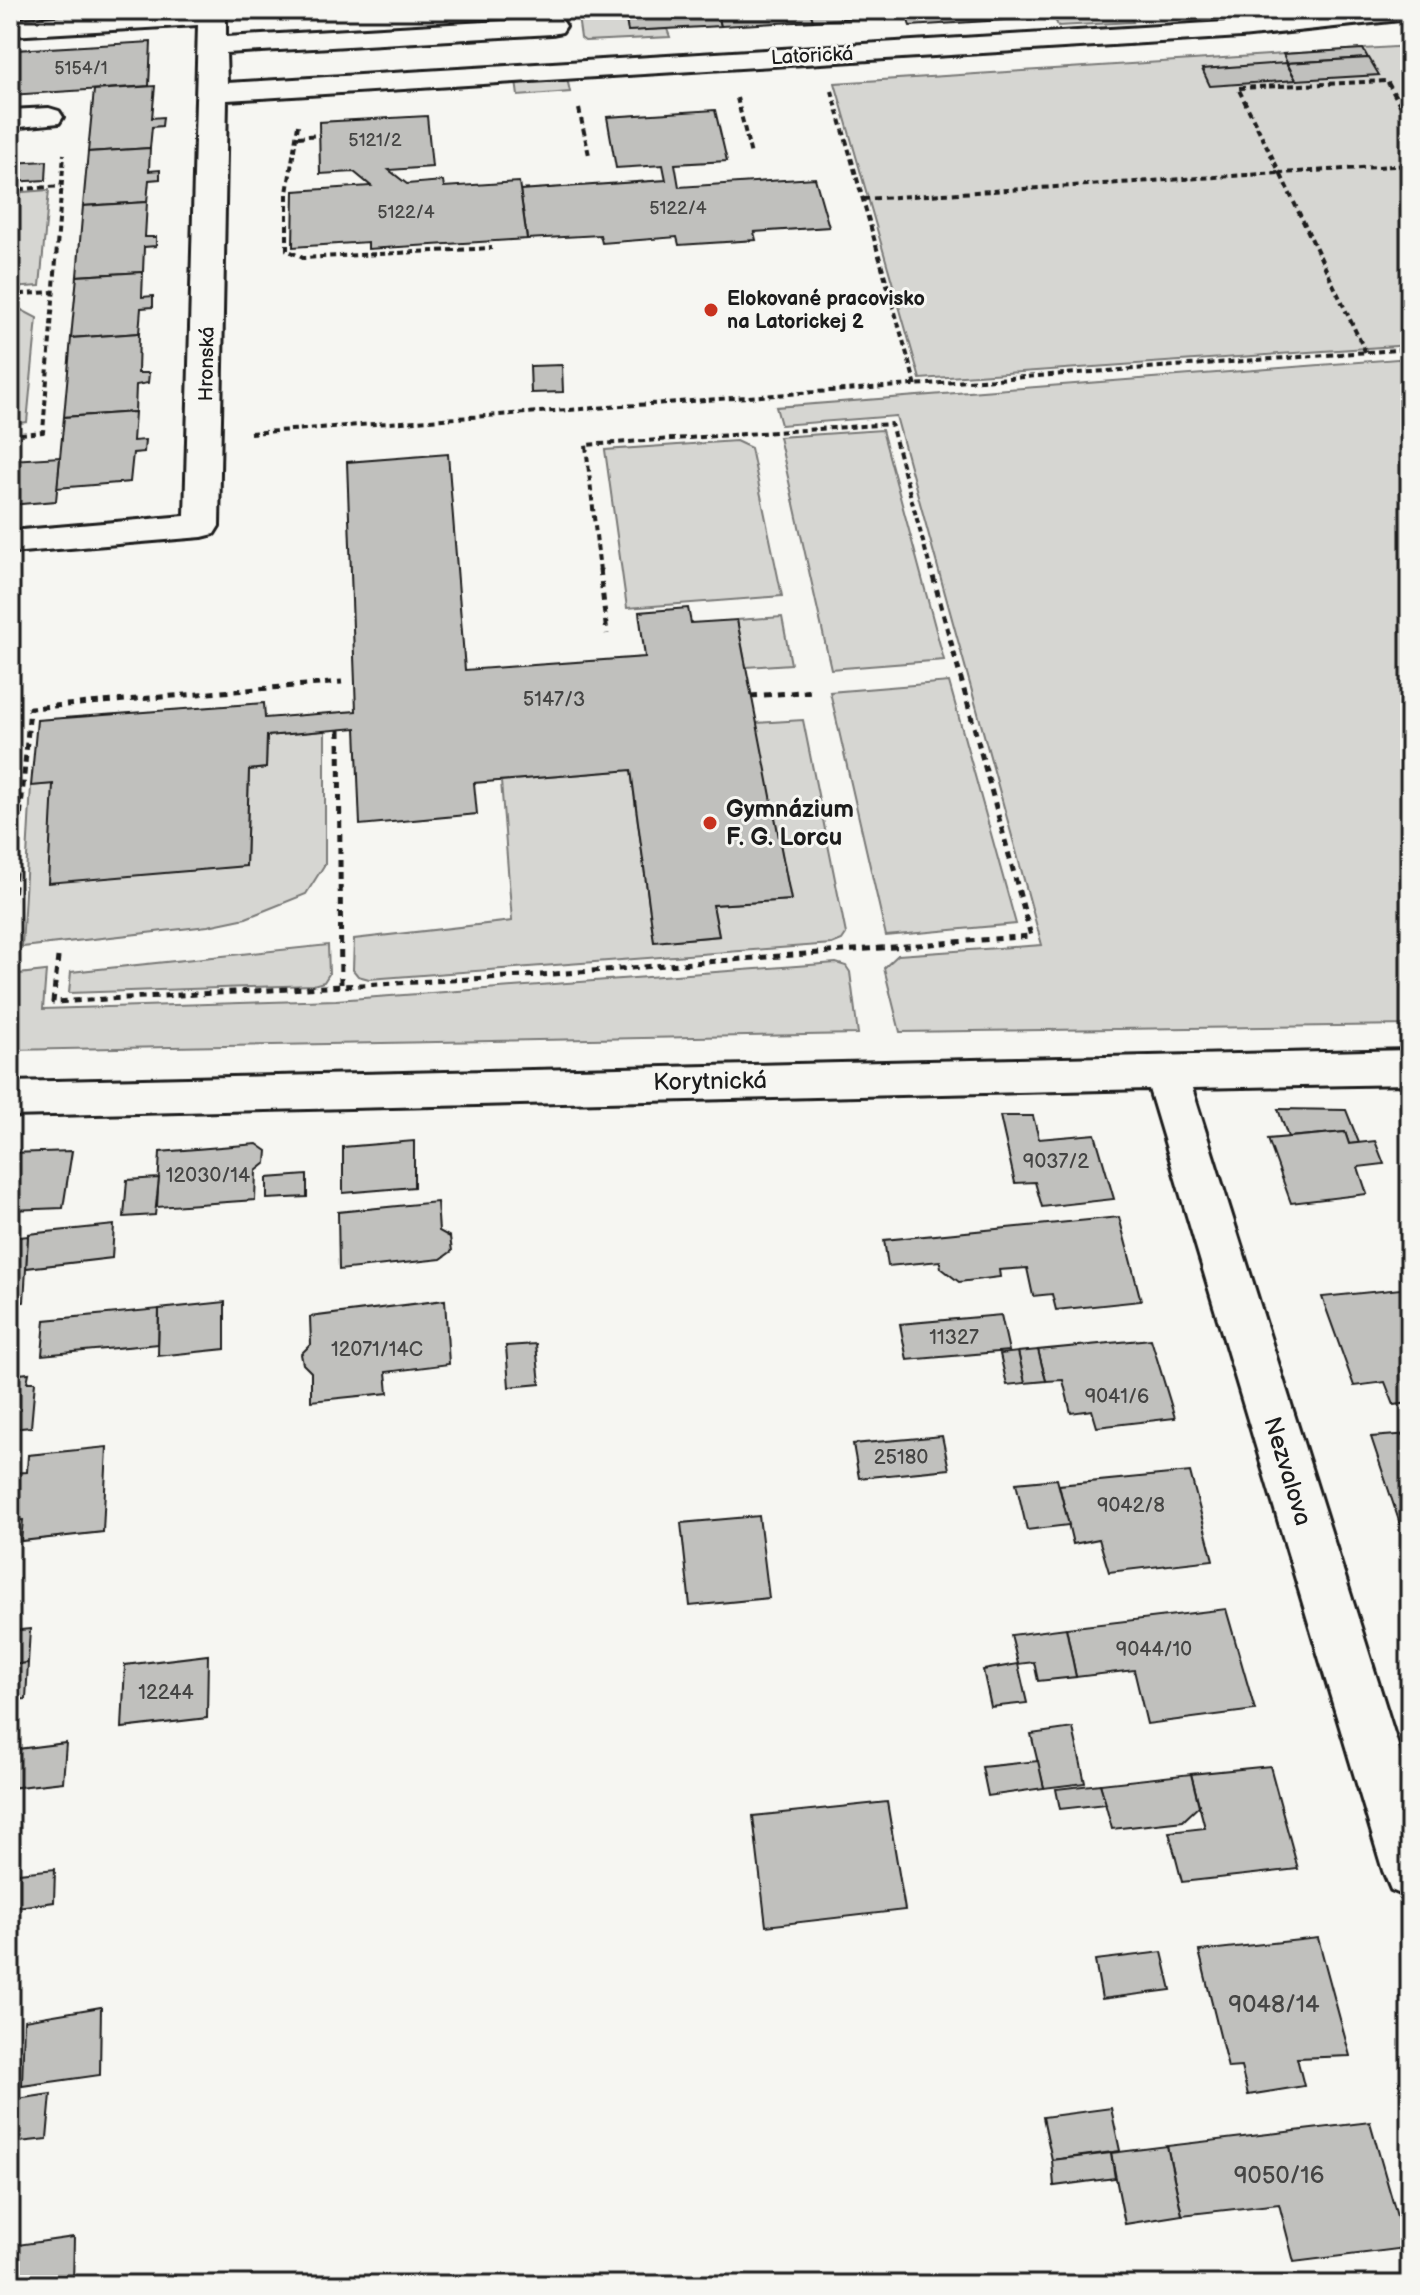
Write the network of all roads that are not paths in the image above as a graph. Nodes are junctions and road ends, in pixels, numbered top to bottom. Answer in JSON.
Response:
{"nodes":[{"id":1,"x":1410,"y":11,"type":"edge"},
{"id":2,"x":212,"y":13,"type":"edge"},
{"id":3,"x":551,"y":18,"type":"edge"},
{"id":4,"x":10,"y":28,"type":"edge"},
{"id":5,"x":212,"y":46,"type":"junction"},
{"id":6,"x":559,"y":69,"type":"junction"},
{"id":7,"x":213,"y":92,"type":"junction"},
{"id":8,"x":49,"y":117,"type":"dead end"},
{"id":9,"x":10,"y":119,"type":"edge"},
{"id":10,"x":10,"y":542,"type":"edge"},
{"id":11,"x":1410,"y":1067,"type":"edge"},
{"id":12,"x":1165,"y":1071,"type":"junction"},
{"id":13,"x":10,"y":1099,"type":"edge"},
{"id":14,"x":1410,"y":1871,"type":"edge"}],
"edges":[{"from":1,"to":6,"type":"street","name":"Latorická"},
{"from":2,"to":4,"type":"street"},
{"from":2,"to":5,"type":"street","name":"Hronská"},
{"from":3,"to":5,"type":"street"},
{"from":3,"to":6,"type":"street"},
{"from":5,"to":7,"type":"street","name":"Hronská"},
{"from":6,"to":7,"type":"street","name":"Latorická"},
{"from":7,"to":10,"type":"street","name":"Hronská"},
{"from":8,"to":9,"type":"street"},
{"from":11,"to":12,"type":"street","name":"Korytnická"},
{"from":12,"to":13,"type":"street","name":"Korytnická"},
{"from":12,"to":14,"type":"street","name":"Nezvalova"}]}
